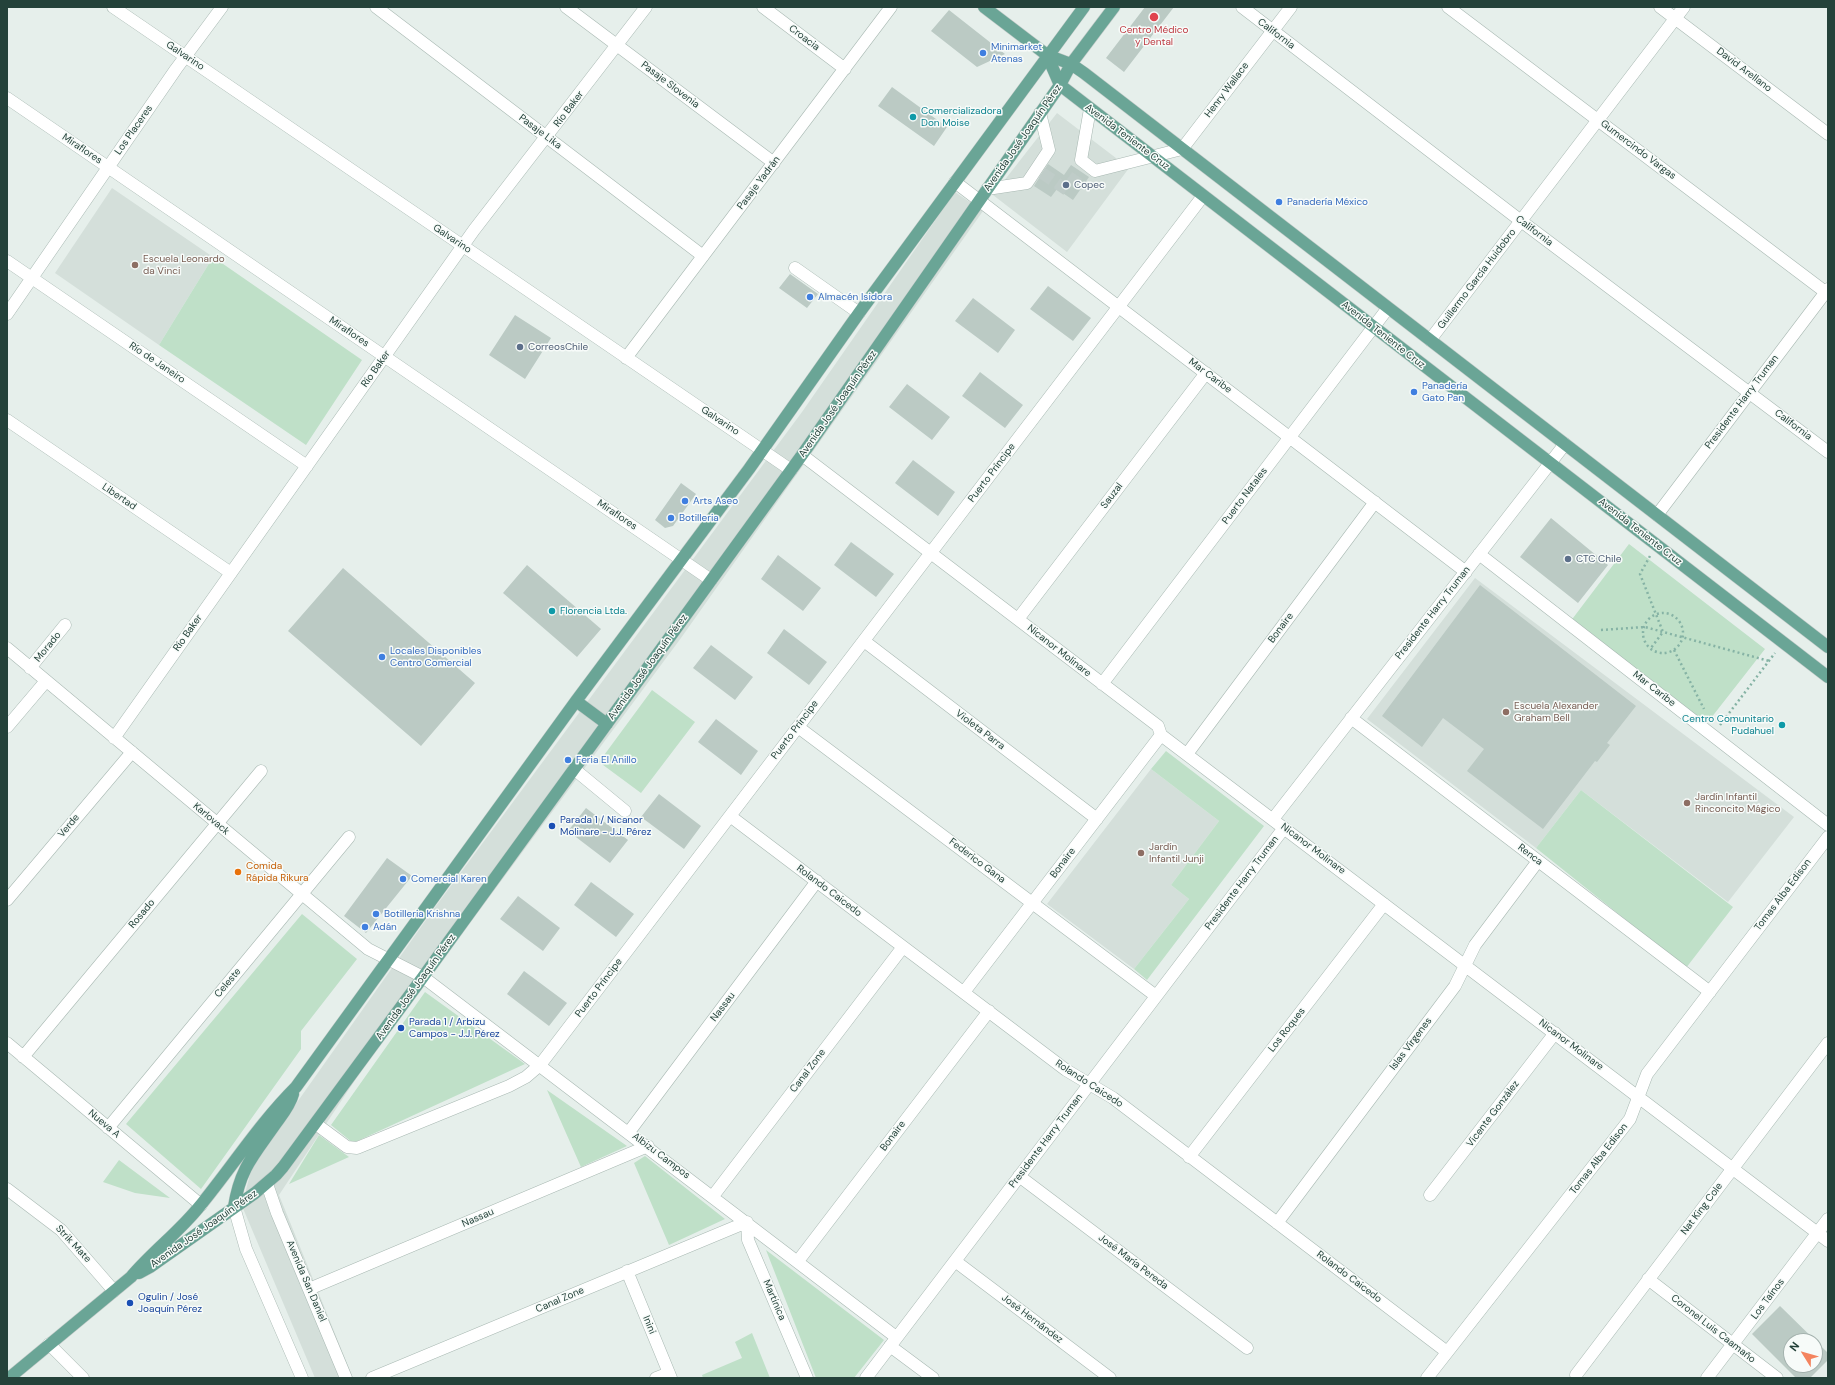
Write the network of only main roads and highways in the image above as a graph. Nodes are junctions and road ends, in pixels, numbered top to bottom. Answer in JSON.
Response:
{"nodes":[{"id":1,"x":984,"y":7,"type":"edge"},
{"id":2,"x":1084,"y":7,"type":"edge"},
{"id":3,"x":1114,"y":7,"type":"edge"},
{"id":4,"x":1047,"y":55,"type":"junction"},
{"id":5,"x":1071,"y":64,"type":"junction"},
{"id":6,"x":1060,"y":86,"type":"junction"},
{"id":7,"x":1828,"y":647,"type":"edge"},
{"id":8,"x":1828,"y":678,"type":"edge"},
{"id":9,"x":576,"y":701,"type":"junction"},
{"id":10,"x":606,"y":724,"type":"junction"},
{"id":11,"x":296,"y":1088,"type":"junction"},
{"id":12,"x":234,"y":1207,"type":"junction"},
{"id":13,"x":131,"y":1277,"type":"junction"},
{"id":14,"x":9,"y":1378,"type":"edge"}],
"edges":[{"from":1,"to":4,"type":"main road","name":"Avenida Teniente Cruz"},
{"from":2,"to":4,"type":"main road","name":"Avenida José Joaquín Pérez"},
{"from":3,"to":5,"type":"main road","name":"Avenida José Joaquín Pérez"},
{"from":4,"to":5,"type":"main road","name":"Avenida Teniente Cruz"},
{"from":4,"to":6,"type":"main road","name":"Avenida Teniente Cruz"},
{"from":4,"to":9,"type":"main road","name":"Avenida José Joaquín Pérez"},
{"from":5,"to":6,"type":"main road","name":"Avenida José Joaquín Pérez"},
{"from":5,"to":7,"type":"main road","name":"Avenida Teniente Cruz"},
{"from":6,"to":8,"type":"main road","name":"Avenida Teniente Cruz"},
{"from":6,"to":10,"type":"main road","name":"Avenida José Joaquín Pérez"},
{"from":9,"to":10,"type":"main road"},
{"from":9,"to":11,"type":"main road","name":"Avenida José Joaquín Pérez"},
{"from":10,"to":12,"type":"main road","name":"Avenida José Joaquín Pérez"},
{"from":11,"to":12,"type":"main road"},
{"from":11,"to":13,"type":"main road","name":"Avenida José Joaquín Pérez"},
{"from":12,"to":13,"type":"main road","name":"Avenida José Joaquín Pérez"},
{"from":13,"to":14,"type":"main road","name":"Avenida José Joaquín Pérez"}]}
